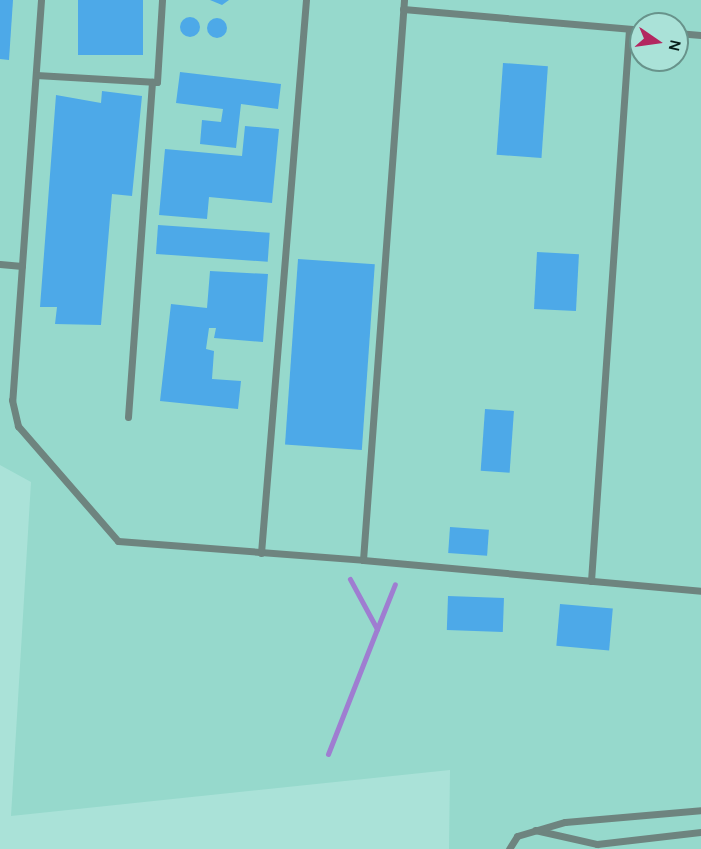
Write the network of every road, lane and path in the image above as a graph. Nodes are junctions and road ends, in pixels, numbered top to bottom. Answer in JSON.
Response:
{"nodes":[{"id":1,"x":41,"y":0,"type":"edge"},
{"id":2,"x":162,"y":0,"type":"edge"},
{"id":3,"x":306,"y":0,"type":"edge"},
{"id":4,"x":404,"y":0,"type":"edge"},
{"id":5,"x":403,"y":9,"type":"junction"},
{"id":6,"x":629,"y":29,"type":"edge"},
{"id":7,"x":629,"y":43,"type":"edge"},
{"id":8,"x":36,"y":75,"type":"junction"},
{"id":9,"x":152,"y":82,"type":"junction"},
{"id":10,"x":0,"y":264,"type":"edge"},
{"id":11,"x":22,"y":266,"type":"junction"},
{"id":12,"x":128,"y":417,"type":"dead end"},
{"id":13,"x":261,"y":553,"type":"junction"},
{"id":14,"x":363,"y":560,"type":"junction"},
{"id":15,"x":591,"y":581,"type":"junction"},
{"id":16,"x":701,"y":591,"type":"edge"},
{"id":17,"x":701,"y":810,"type":"edge"},
{"id":18,"x":533,"y":830,"type":"junction"},
{"id":19,"x":701,"y":832,"type":"edge"},
{"id":20,"x":509,"y":849,"type":"edge"}],
"edges":[{"from":1,"to":8,"type":"lane"},
{"from":2,"to":9,"type":"lane"},
{"from":3,"to":13,"type":"lane"},
{"from":4,"to":5,"type":"lane"},
{"from":5,"to":6,"type":"lane"},
{"from":5,"to":14,"type":"lane"},
{"from":7,"to":15,"type":"lane"},
{"from":8,"to":9,"type":"lane"},
{"from":8,"to":11,"type":"lane"},
{"from":9,"to":12,"type":"lane"},
{"from":10,"to":11,"type":"lane"},
{"from":11,"to":13,"type":"lane"},
{"from":13,"to":14,"type":"lane"},
{"from":14,"to":15,"type":"lane"},
{"from":15,"to":16,"type":"lane"},
{"from":17,"to":18,"type":"lane"},
{"from":18,"to":19,"type":"lane"},
{"from":18,"to":20,"type":"lane"}]}
